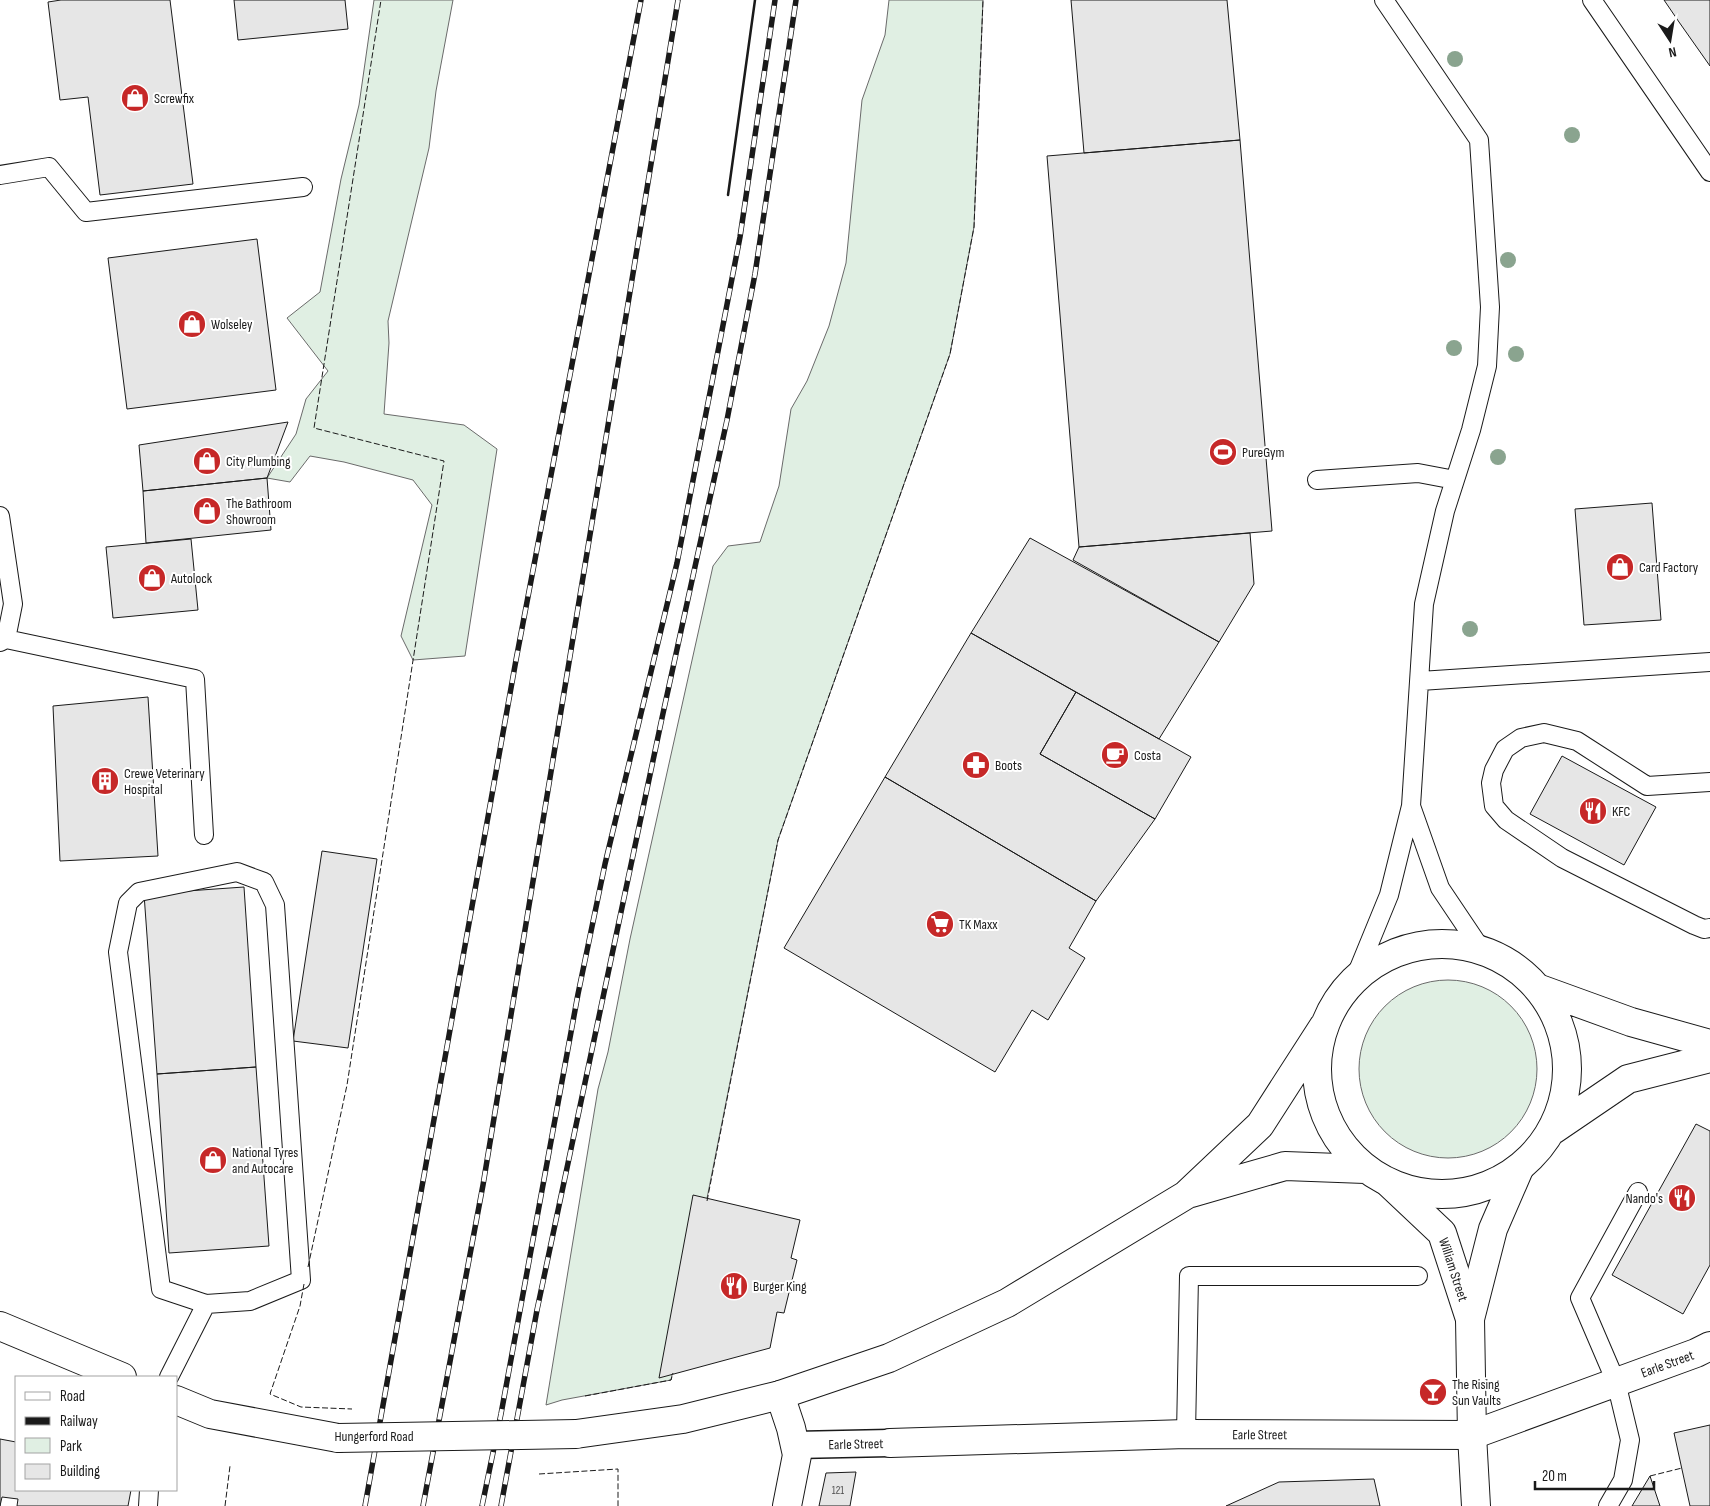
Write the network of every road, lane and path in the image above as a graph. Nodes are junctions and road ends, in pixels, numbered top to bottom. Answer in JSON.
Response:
{"nodes":[{"id":1,"x":1384,"y":0,"type":"edge"},
{"id":2,"x":1592,"y":0,"type":"edge"},
{"id":3,"x":1710,"y":172,"type":"edge"},
{"id":4,"x":0,"y":175,"type":"edge"},
{"id":5,"x":303,"y":187,"type":"dead end"},
{"id":6,"x":1318,"y":480,"type":"dead end"},
{"id":7,"x":1455,"y":480,"type":"junction"},
{"id":8,"x":0,"y":516,"type":"edge"},
{"id":9,"x":3,"y":640,"type":"edge"},
{"id":10,"x":1710,"y":662,"type":"edge"},
{"id":11,"x":1420,"y":681,"type":"junction"},
{"id":12,"x":1710,"y":782,"type":"edge"},
{"id":13,"x":1411,"y":806,"type":"junction"},
{"id":14,"x":204,"y":835,"type":"dead end"},
{"id":15,"x":1710,"y":928,"type":"edge"},
{"id":16,"x":1481,"y":949,"type":"junction"},
{"id":17,"x":1355,"y":978,"type":"junction"},
{"id":18,"x":1540,"y":989,"type":"junction"},
{"id":19,"x":1324,"y":1027,"type":"junction"},
{"id":20,"x":1710,"y":1044,"type":"edge"},
{"id":21,"x":1710,"y":1058,"type":"edge"},
{"id":22,"x":1553,"y":1130,"type":"junction"},
{"id":23,"x":1365,"y":1169,"type":"junction"},
{"id":24,"x":1519,"y":1170,"type":"junction"},
{"id":25,"x":1389,"y":1183,"type":"junction"},
{"id":26,"x":1638,"y":1192,"type":"dead end"},
{"id":27,"x":1186,"y":1195,"type":"junction"},
{"id":28,"x":1418,"y":1276,"type":"dead end"},
{"id":29,"x":206,"y":1304,"type":"junction"},
{"id":30,"x":1470,"y":1319,"type":"junction"},
{"id":31,"x":0,"y":1326,"type":"edge"},
{"id":32,"x":1710,"y":1346,"type":"edge"},
{"id":33,"x":120,"y":1376,"type":"edge"},
{"id":34,"x":170,"y":1376,"type":"edge"},
{"id":35,"x":1616,"y":1382,"type":"junction"},
{"id":36,"x":780,"y":1395,"type":"junction"},
{"id":37,"x":178,"y":1401,"type":"edge"},
{"id":38,"x":1186,"y":1434,"type":"junction"},
{"id":39,"x":1472,"y":1435,"type":"junction"},
{"id":40,"x":890,"y":1443,"type":"joint"},
{"id":41,"x":795,"y":1445,"type":"junction"},
{"id":42,"x":149,"y":1491,"type":"edge"},
{"id":43,"x":1474,"y":1505,"type":"edge"},
{"id":44,"x":148,"y":1506,"type":"edge"},
{"id":45,"x":787,"y":1506,"type":"edge"},
{"id":46,"x":1608,"y":1506,"type":"edge"}],
"edges":[{"from":1,"to":7,"type":"lane"},
{"from":2,"to":3,"type":"lane"},
{"from":4,"to":5,"type":"lane"},
{"from":6,"to":7,"type":"lane"},
{"from":7,"to":11,"type":"lane"},
{"from":8,"to":9,"type":"lane"},
{"from":9,"to":14,"type":"lane"},
{"from":10,"to":11,"type":"lane"},
{"from":11,"to":13,"type":"lane"},
{"from":12,"to":15,"type":"lane"},
{"from":13,"to":16,"type":"lane"},
{"from":13,"to":17,"type":"lane"},
{"from":16,"to":17,"type":"main road"},
{"from":16,"to":18,"type":"main road"},
{"from":17,"to":19,"type":"main road"},
{"from":18,"to":20,"type":"main road"},
{"from":18,"to":22,"type":"main road"},
{"from":19,"to":23,"type":"main road"},
{"from":19,"to":27,"type":"main road"},
{"from":21,"to":22,"type":"main road"},
{"from":22,"to":24,"type":"main road"},
{"from":23,"to":25,"type":"main road"},
{"from":23,"to":27,"type":"main road"},
{"from":24,"to":25,"type":"main road"},
{"from":24,"to":30,"type":"main road","name":"William Street"},
{"from":25,"to":30,"type":"main road","name":"William Street"},
{"from":26,"to":35,"type":"lane"},
{"from":27,"to":36,"type":"main road"},
{"from":28,"to":38,"type":"lane"},
{"from":29,"to":29,"type":"lane"},
{"from":29,"to":34,"type":"lane"},
{"from":30,"to":39,"type":"main road","name":"William Street"},
{"from":31,"to":33,"type":"main road"},
{"from":32,"to":35,"type":"main road","name":"Earle Street"},
{"from":35,"to":39,"type":"main road","name":"Earle Street"},
{"from":35,"to":46,"type":"lane"},
{"from":36,"to":37,"type":"main road","name":"Hungerford Road","bridge":true},
{"from":36,"to":41,"type":"main road"},
{"from":38,"to":39,"type":"main road","name":"Earle Street"},
{"from":38,"to":40,"type":"main road","name":"Earle Street"},
{"from":39,"to":43,"type":"main road","name":"William Street"},
{"from":40,"to":41,"type":"street","name":"Earle Street"},
{"from":41,"to":45,"type":"main road"},
{"from":42,"to":44,"type":"lane"}]}
